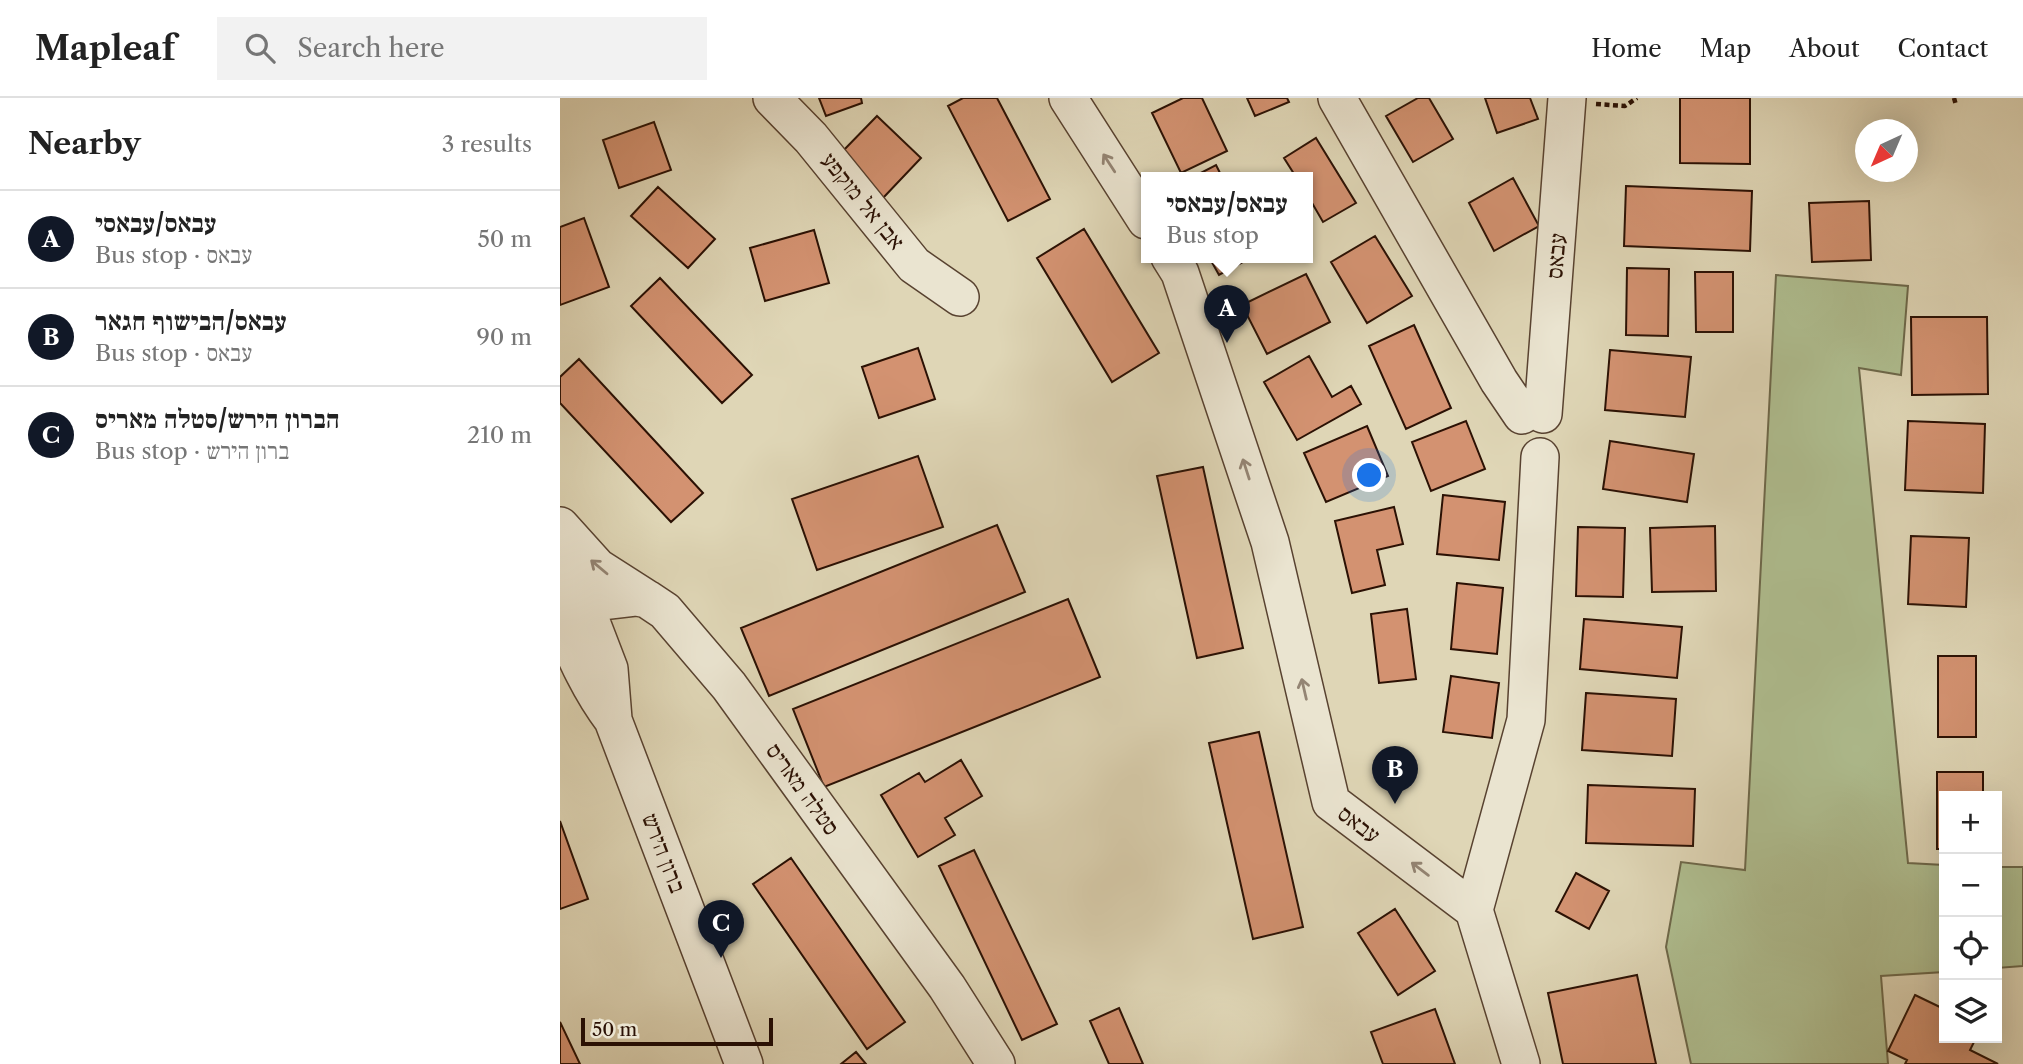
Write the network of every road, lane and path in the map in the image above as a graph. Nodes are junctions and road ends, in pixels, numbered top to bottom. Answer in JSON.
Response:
{"nodes":[{"id":1,"x":772,"y":98,"type":"edge"},
{"id":2,"x":1068,"y":98,"type":"edge"},
{"id":3,"x":1337,"y":98,"type":"edge"},
{"id":4,"x":1637,"y":98,"type":"edge"},
{"id":5,"x":1954,"y":98,"type":"edge"},
{"id":6,"x":1567,"y":100,"type":"edge"},
{"id":7,"x":1956,"y":105,"type":"dead end"},
{"id":8,"x":1141,"y":212,"type":"edge"},
{"id":9,"x":1175,"y":263,"type":"edge"},
{"id":10,"x":960,"y":298,"type":"dead end"},
{"id":11,"x":1532,"y":415,"type":"junction"},
{"id":12,"x":560,"y":526,"type":"edge"},
{"id":13,"x":560,"y":556,"type":"edge"},
{"id":14,"x":656,"y":605,"type":"junction"},
{"id":15,"x":568,"y":612,"type":"edge"},
{"id":16,"x":609,"y":669,"type":"junction"},
{"id":17,"x":613,"y":720,"type":"junction"},
{"id":18,"x":1474,"y":910,"type":"junction"},
{"id":19,"x":744,"y":1064,"type":"edge"},
{"id":20,"x":996,"y":1064,"type":"edge"},
{"id":21,"x":1521,"y":1064,"type":"edge"}],
"edges":[{"from":1,"to":10,"type":"street","name":"אבן אל מוקפע"},
{"from":8,"to":2,"type":"street","one_way":true},
{"from":3,"to":11,"type":"street"},
{"from":4,"to":6,"type":"path"},
{"from":5,"to":7,"type":"path"},
{"from":6,"to":11,"type":"street","name":"עבאס"},
{"from":18,"to":9,"type":"street","name":"עבאס","one_way":true},
{"from":11,"to":18,"type":"street"},
{"from":14,"to":12,"type":"street","name":"סטלה מאריס","one_way":true},
{"from":13,"to":15,"type":"street"},
{"from":14,"to":15,"type":"street"},
{"from":14,"to":16,"type":"street"},
{"from":14,"to":20,"type":"street","name":"סטלה מאריס"},
{"from":15,"to":16,"type":"street","name":"ברון הירש"},
{"from":15,"to":17,"type":"street","name":"ברון הירש"},
{"from":16,"to":17,"type":"street","name":"ברון הירש"},
{"from":17,"to":19,"type":"street","name":"ברון הירש"},
{"from":18,"to":21,"type":"street"}]}
